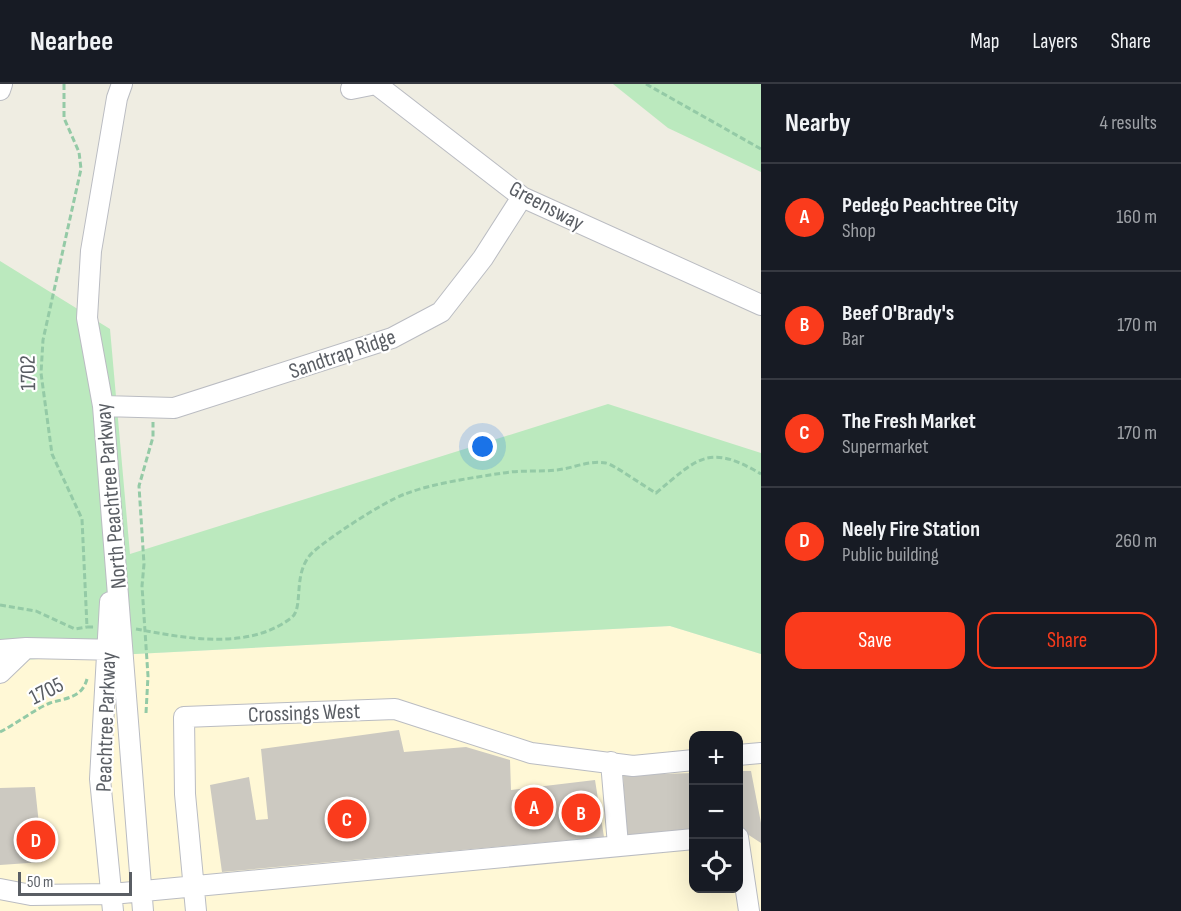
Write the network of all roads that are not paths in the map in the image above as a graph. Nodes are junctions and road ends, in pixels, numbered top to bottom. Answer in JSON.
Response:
{"nodes":[{"id":1,"x":2,"y":84,"type":"edge"},
{"id":2,"x":122,"y":84,"type":"edge"},
{"id":3,"x":351,"y":89,"type":"dead end"},
{"id":4,"x":0,"y":90,"type":"edge"},
{"id":5,"x":522,"y":197,"type":"junction"},
{"id":6,"x":761,"y":305,"type":"edge"},
{"id":7,"x":103,"y":406,"type":"junction"},
{"id":8,"x":114,"y":533,"type":"junction"},
{"id":9,"x":26,"y":648,"type":"junction"},
{"id":10,"x":107,"y":649,"type":"junction"},
{"id":11,"x":0,"y":650,"type":"edge"},
{"id":12,"x":0,"y":674,"type":"edge"},
{"id":13,"x":761,"y":753,"type":"edge"},
{"id":14,"x":743,"y":755,"type":"edge"},
{"id":15,"x":689,"y":760,"type":"edge"},
{"id":16,"x":611,"y":762,"type":"junction"},
{"id":17,"x":689,"y":839,"type":"edge"},
{"id":18,"x":738,"y":839,"type":"edge"},
{"id":19,"x":618,"y":845,"type":"junction"},
{"id":20,"x":194,"y":886,"type":"junction"},
{"id":21,"x":0,"y":889,"type":"edge"},
{"id":22,"x":142,"y":890,"type":"junction"},
{"id":23,"x":112,"y":903,"type":"edge"},
{"id":24,"x":143,"y":911,"type":"edge"},
{"id":25,"x":196,"y":911,"type":"edge"},
{"id":26,"x":749,"y":911,"type":"edge"}],
"edges":[{"from":1,"to":4,"type":"street"},
{"from":2,"to":7,"type":"street","name":"North Peachtree Parkway"},
{"from":3,"to":5,"type":"street","name":"Greensway"},
{"from":5,"to":6,"type":"street","name":"Greensway"},
{"from":5,"to":7,"type":"street","name":"Sandtrap Ridge"},
{"from":7,"to":8,"type":"street","name":"North Peachtree Parkway"},
{"from":8,"to":10,"type":"street","name":"North Peachtree Parkway"},
{"from":8,"to":10,"type":"street","name":"Peachtree Parkway"},
{"from":9,"to":10,"type":"street"},
{"from":9,"to":11,"type":"street"},
{"from":9,"to":12,"type":"street"},
{"from":10,"to":22,"type":"street","name":"North Peachtree Parkway"},
{"from":10,"to":23,"type":"street","name":"Peachtree Parkway"},
{"from":13,"to":14,"type":"street"},
{"from":15,"to":16,"type":"street","name":"Crossings West"},
{"from":16,"to":19,"type":"street"},
{"from":16,"to":20,"type":"street","name":"Crossings West"},
{"from":17,"to":19,"type":"street"},
{"from":18,"to":26,"type":"street"},
{"from":19,"to":20,"type":"street"},
{"from":20,"to":22,"type":"street"},
{"from":20,"to":25,"type":"street","name":"Crossings West"},
{"from":21,"to":23,"type":"street"},
{"from":22,"to":23,"type":"street"},
{"from":22,"to":24,"type":"street","name":"North Peachtree Parkway"}]}
